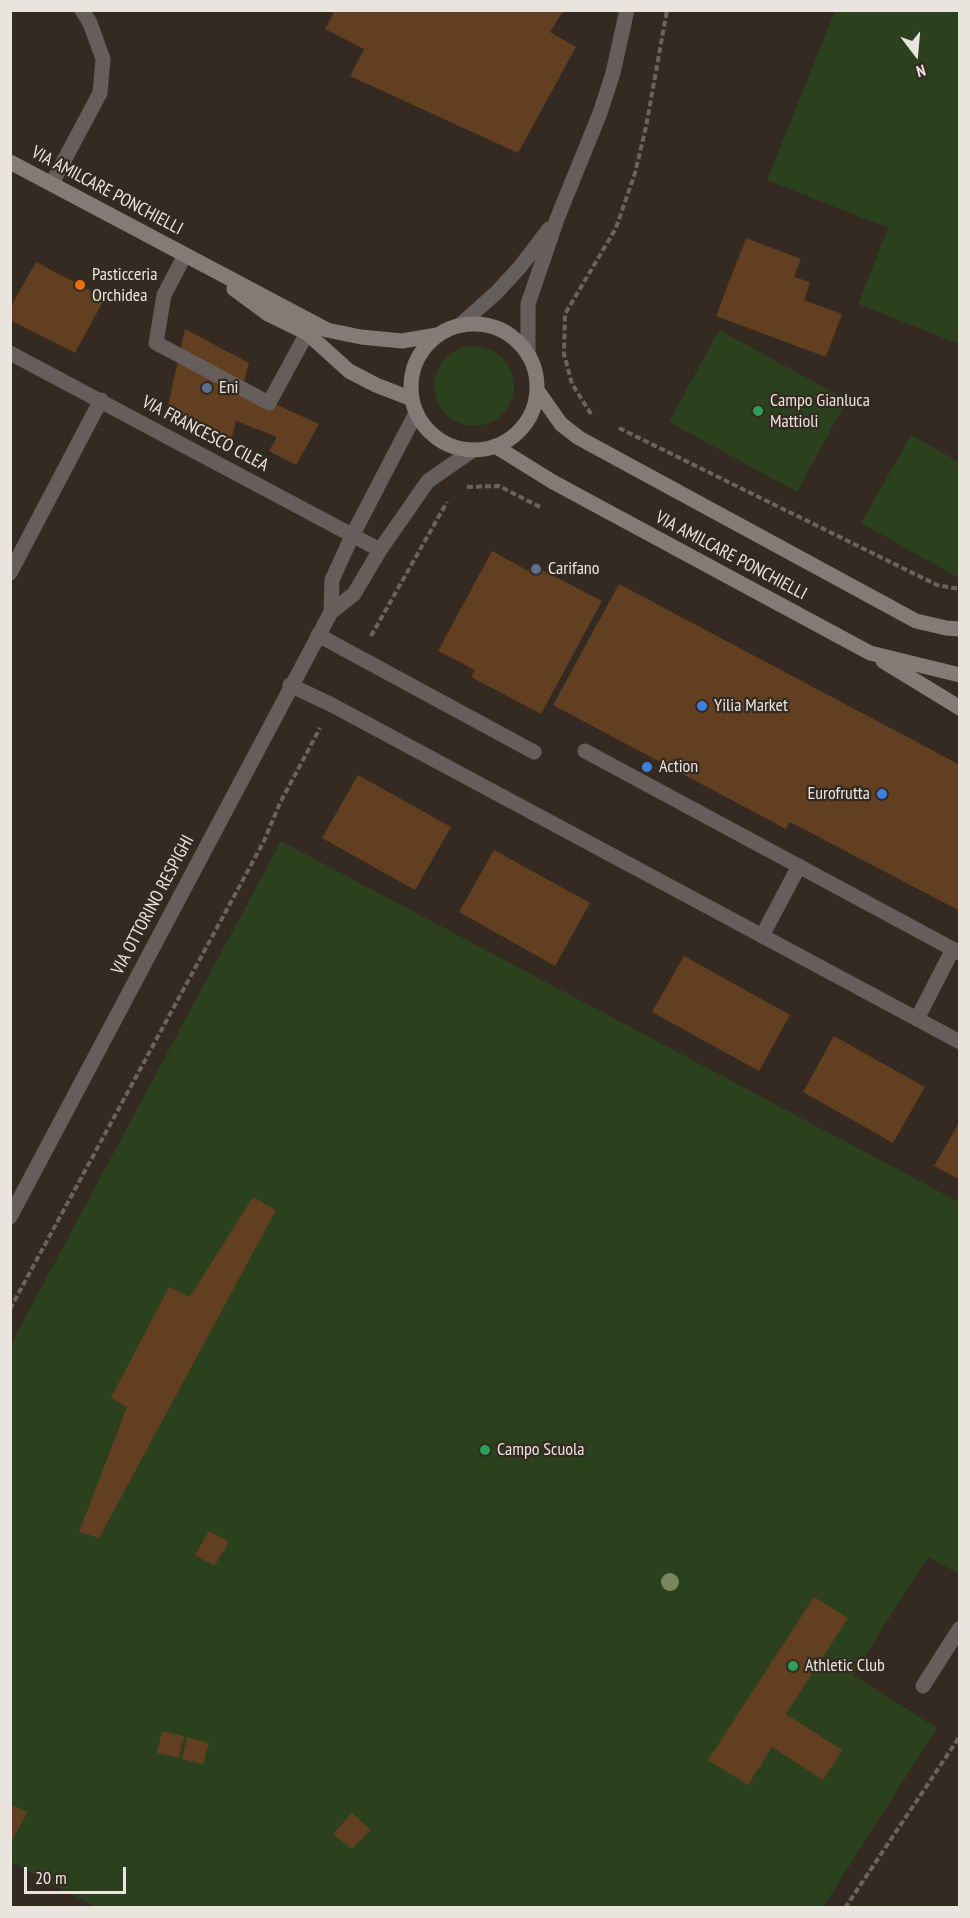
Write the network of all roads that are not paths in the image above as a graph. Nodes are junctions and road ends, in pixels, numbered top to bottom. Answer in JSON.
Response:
{"nodes":[{"id":1,"x":81,"y":10,"type":"edge"},
{"id":2,"x":627,"y":10,"type":"edge"},
{"id":3,"x":10,"y":162,"type":"edge"},
{"id":4,"x":52,"y":183,"type":"junction"},
{"id":5,"x":557,"y":219,"type":"junction"},
{"id":6,"x":185,"y":255,"type":"junction"},
{"id":7,"x":460,"y":325,"type":"junction"},
{"id":8,"x":307,"y":333,"type":"junction"},
{"id":9,"x":437,"y":335,"type":"junction"},
{"id":10,"x":10,"y":353,"type":"edge"},
{"id":11,"x":528,"y":355,"type":"junction"},
{"id":12,"x":537,"y":390,"type":"junction"},
{"id":13,"x":101,"y":400,"type":"junction"},
{"id":14,"x":414,"y":406,"type":"junction"},
{"id":15,"x":495,"y":446,"type":"junction"},
{"id":16,"x":473,"y":450,"type":"junction"},
{"id":17,"x":352,"y":536,"type":"junction"},
{"id":18,"x":380,"y":550,"type":"junction"},
{"id":19,"x":10,"y":573,"type":"edge"},
{"id":20,"x":331,"y":612,"type":"junction"},
{"id":21,"x":960,"y":629,"type":"edge"},
{"id":22,"x":318,"y":635,"type":"junction"},
{"id":23,"x":870,"y":653,"type":"junction"},
{"id":24,"x":960,"y":675,"type":"edge"},
{"id":25,"x":290,"y":686,"type":"junction"},
{"id":26,"x":960,"y":708,"type":"edge"},
{"id":27,"x":585,"y":751,"type":"dead end"},
{"id":28,"x":534,"y":752,"type":"dead end"},
{"id":29,"x":799,"y":866,"type":"junction"},
{"id":30,"x":762,"y":936,"type":"junction"},
{"id":31,"x":956,"y":951,"type":"edge"},
{"id":32,"x":917,"y":1019,"type":"junction"},
{"id":33,"x":960,"y":1042,"type":"edge"},
{"id":34,"x":10,"y":1217,"type":"edge"},
{"id":35,"x":960,"y":1628,"type":"edge"},
{"id":36,"x":923,"y":1686,"type":"dead end"}],
"edges":[{"from":1,"to":4,"type":"street"},
{"from":2,"to":5,"type":"street"},
{"from":3,"to":4,"type":"main road","name":"VIA AMILCARE PONCHIELLI"},
{"from":4,"to":6,"type":"main road","name":"VIA AMILCARE PONCHIELLI"},
{"from":5,"to":7,"type":"street"},
{"from":5,"to":11,"type":"street"},
{"from":6,"to":8,"type":"main road","name":"VIA AMILCARE PONCHIELLI"},
{"from":6,"to":8,"type":"street"},
{"from":6,"to":9,"type":"main road","name":"VIA AMILCARE PONCHIELLI"},
{"from":7,"to":9,"type":"main road","name":"VIA AMILCARE PONCHIELLI"},
{"from":7,"to":11,"type":"main road","name":"VIA AMILCARE PONCHIELLI"},
{"from":8,"to":14,"type":"main road","name":"VIA AMILCARE PONCHIELLI"},
{"from":9,"to":14,"type":"main road","name":"VIA AMILCARE PONCHIELLI"},
{"from":10,"to":13,"type":"street","name":"VIA FRANCESCO CILEA"},
{"from":11,"to":12,"type":"main road","name":"VIA AMILCARE PONCHIELLI"},
{"from":12,"to":15,"type":"main road","name":"VIA AMILCARE PONCHIELLI"},
{"from":12,"to":21,"type":"main road","name":"VIA AMILCARE PONCHIELLI"},
{"from":13,"to":17,"type":"street","name":"VIA FRANCESCO CILEA"},
{"from":13,"to":19,"type":"street"},
{"from":14,"to":16,"type":"main road","name":"VIA AMILCARE PONCHIELLI"},
{"from":14,"to":17,"type":"street","name":"VIA OTTORINO RESPIGHI"},
{"from":15,"to":16,"type":"main road","name":"VIA AMILCARE PONCHIELLI"},
{"from":15,"to":23,"type":"main road","name":"VIA AMILCARE PONCHIELLI"},
{"from":16,"to":18,"type":"street","name":"VIA OTTORINO RESPIGHI"},
{"from":17,"to":18,"type":"street","name":"VIA FRANCESCO CILEA"},
{"from":17,"to":20,"type":"street","name":"VIA OTTORINO RESPIGHI"},
{"from":18,"to":20,"type":"street","name":"VIA OTTORINO RESPIGHI"},
{"from":20,"to":22,"type":"street","name":"VIA OTTORINO RESPIGHI"},
{"from":22,"to":25,"type":"street","name":"VIA OTTORINO RESPIGHI"},
{"from":22,"to":28,"type":"street"},
{"from":23,"to":24,"type":"main road","name":"VIA AMILCARE PONCHIELLI"},
{"from":23,"to":26,"type":"main road"},
{"from":25,"to":30,"type":"street"},
{"from":25,"to":34,"type":"street","name":"VIA OTTORINO RESPIGHI"},
{"from":27,"to":29,"type":"street"},
{"from":29,"to":30,"type":"street"},
{"from":29,"to":31,"type":"street"},
{"from":30,"to":32,"type":"street"},
{"from":31,"to":32,"type":"street"},
{"from":32,"to":33,"type":"street"},
{"from":35,"to":36,"type":"street"}]}
